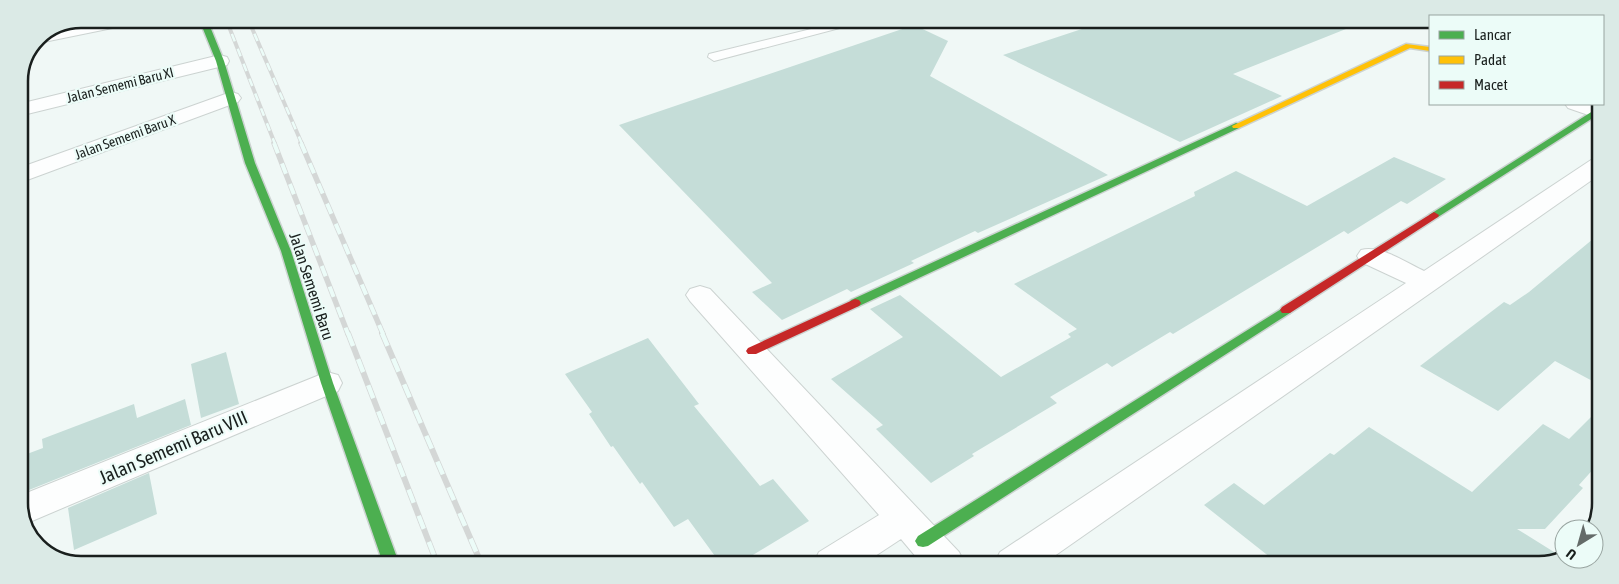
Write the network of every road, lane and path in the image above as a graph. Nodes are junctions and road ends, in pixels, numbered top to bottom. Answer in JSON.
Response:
{"nodes":[{"id":1,"x":94,"y":27,"type":"edge"},
{"id":2,"x":206,"y":27,"type":"edge"},
{"id":3,"x":836,"y":27,"type":"edge"},
{"id":4,"x":52,"y":36,"type":"edge"},
{"id":5,"x":1429,"y":49,"type":"edge"},
{"id":6,"x":714,"y":57,"type":"dead end"},
{"id":7,"x":220,"y":61,"type":"junction"},
{"id":8,"x":231,"y":98,"type":"junction"},
{"id":9,"x":1578,"y":105,"type":"edge"},
{"id":10,"x":27,"y":108,"type":"edge"},
{"id":11,"x":1591,"y":110,"type":"edge"},
{"id":12,"x":1591,"y":116,"type":"edge"},
{"id":13,"x":1591,"y":171,"type":"edge"},
{"id":14,"x":27,"y":173,"type":"edge"},
{"id":15,"x":1370,"y":256,"type":"junction"},
{"id":16,"x":1426,"y":282,"type":"junction"},
{"id":17,"x":700,"y":295,"type":"dead end"},
{"id":18,"x":752,"y":351,"type":"junction"},
{"id":19,"x":327,"y":383,"type":"junction"},
{"id":20,"x":28,"y":508,"type":"edge"},
{"id":21,"x":914,"y":529,"type":"junction"},
{"id":22,"x":389,"y":556,"type":"edge"},
{"id":23,"x":851,"y":556,"type":"edge"},
{"id":24,"x":939,"y":556,"type":"edge"},
{"id":25,"x":1025,"y":556,"type":"edge"}],
"edges":[{"from":1,"to":4,"type":"street"},
{"from":2,"to":7,"type":"street","name":"Jalan Sememi Baru"},
{"from":3,"to":6,"type":"lane"},
{"from":5,"to":18,"type":"street"},
{"from":7,"to":8,"type":"street","name":"Jalan Sememi Baru"},
{"from":7,"to":10,"type":"street","name":"Jalan Sememi Baru XI"},
{"from":8,"to":14,"type":"street","name":"Jalan Sememi Baru X"},
{"from":8,"to":19,"type":"street","name":"Jalan Sememi Baru"},
{"from":9,"to":11,"type":"street"},
{"from":12,"to":15,"type":"street"},
{"from":13,"to":16,"type":"street"},
{"from":15,"to":16,"type":"street"},
{"from":15,"to":21,"type":"street"},
{"from":16,"to":25,"type":"street"},
{"from":17,"to":18,"type":"street"},
{"from":18,"to":21,"type":"street"},
{"from":19,"to":20,"type":"street","name":"Jalan Sememi Baru VIII"},
{"from":19,"to":22,"type":"street","name":"Jalan Sememi Baru"},
{"from":21,"to":23,"type":"street"},
{"from":21,"to":24,"type":"street"}]}
